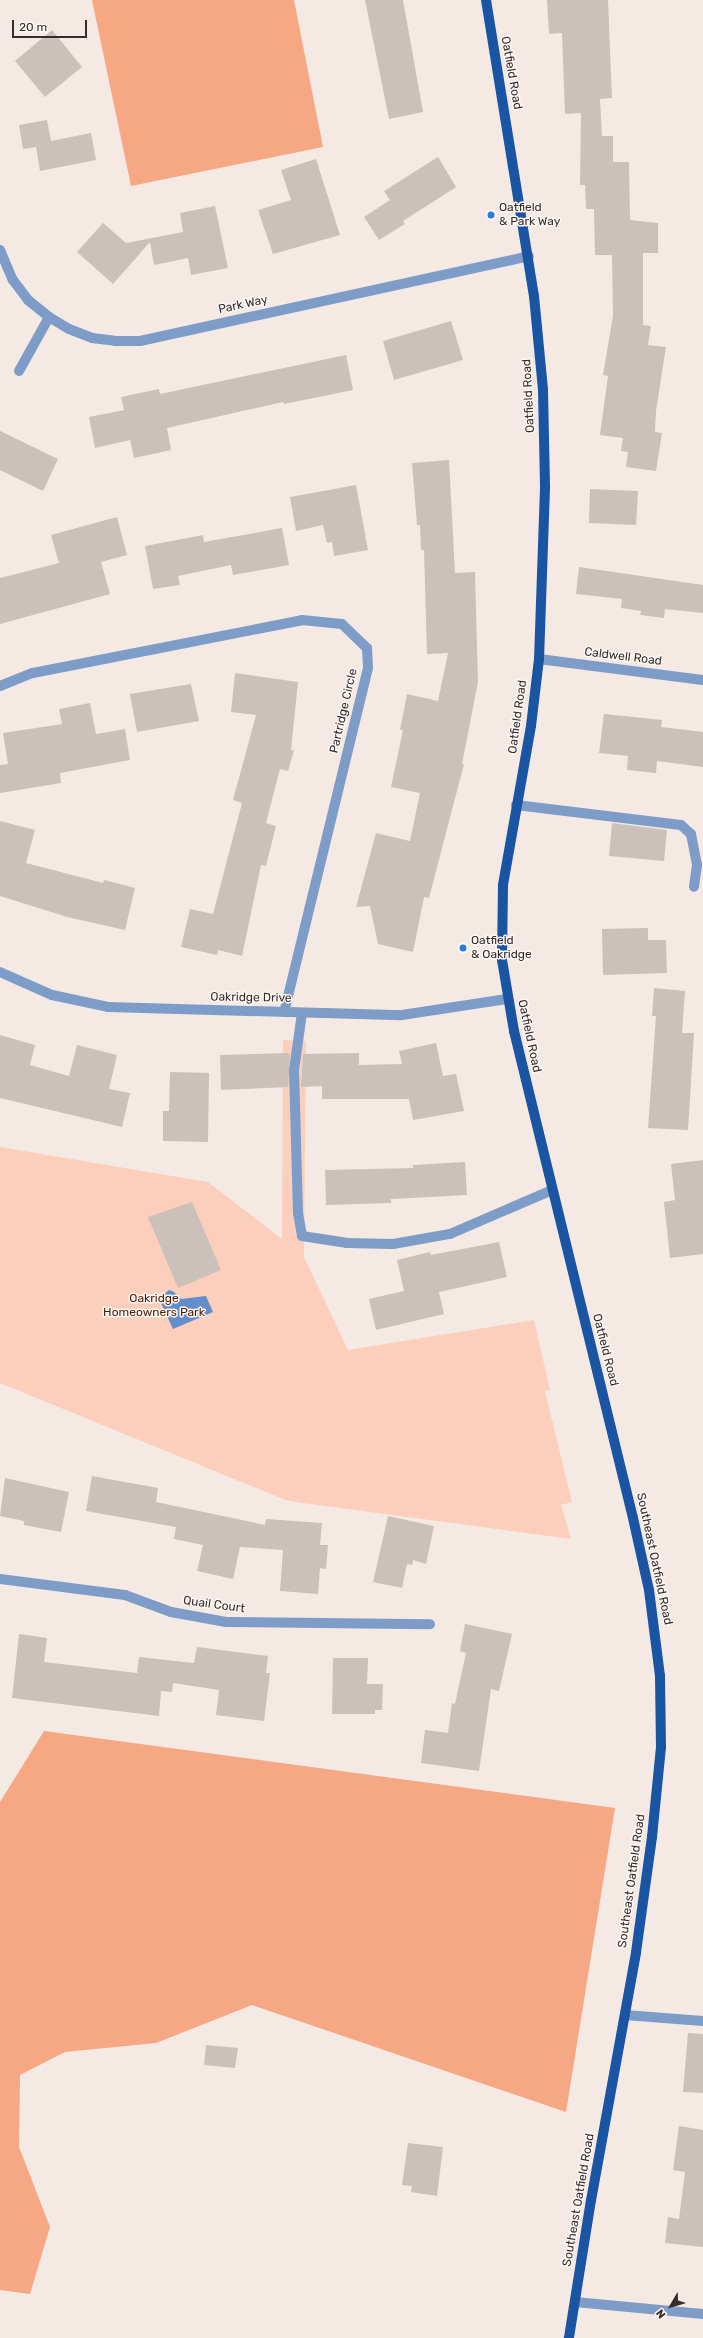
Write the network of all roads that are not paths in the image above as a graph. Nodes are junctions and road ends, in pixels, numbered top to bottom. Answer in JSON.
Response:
{"nodes":[{"id":1,"x":486,"y":0,"type":"edge"},
{"id":2,"x":0,"y":250,"type":"edge"},
{"id":3,"x":529,"y":256,"type":"junction"},
{"id":4,"x":49,"y":317,"type":"junction"},
{"id":5,"x":19,"y":371,"type":"dead end"},
{"id":6,"x":539,"y":659,"type":"junction"},
{"id":7,"x":703,"y":680,"type":"edge"},
{"id":8,"x":0,"y":686,"type":"edge"},
{"id":9,"x":516,"y":805,"type":"junction"},
{"id":10,"x":694,"y":887,"type":"dead end"},
{"id":11,"x":0,"y":972,"type":"edge"},
{"id":12,"x":507,"y":999,"type":"junction"},
{"id":13,"x":284,"y":1012,"type":"junction"},
{"id":14,"x":302,"y":1013,"type":"junction"},
{"id":15,"x":552,"y":1190,"type":"junction"},
{"id":16,"x":611,"y":1427,"type":"joint"},
{"id":17,"x":0,"y":1579,"type":"edge"},
{"id":18,"x":430,"y":1624,"type":"dead end"},
{"id":19,"x":625,"y":2015,"type":"junction"},
{"id":20,"x":703,"y":2021,"type":"edge"},
{"id":21,"x":575,"y":2302,"type":"junction"},
{"id":22,"x":703,"y":2314,"type":"edge"},
{"id":23,"x":569,"y":2338,"type":"edge"}],
"edges":[{"from":1,"to":3,"type":"main road","name":"Oatfield Road"},
{"from":2,"to":4,"type":"street","name":"Park Way"},
{"from":3,"to":4,"type":"street","name":"Park Way"},
{"from":3,"to":6,"type":"main road","name":"Oatfield Road"},
{"from":4,"to":5,"type":"street"},
{"from":6,"to":7,"type":"street","name":"Caldwell Road"},
{"from":6,"to":9,"type":"main road","name":"Oatfield Road"},
{"from":8,"to":13,"type":"street","name":"Partridge Circle"},
{"from":9,"to":10,"type":"street"},
{"from":9,"to":12,"type":"main road","name":"Oatfield Road"},
{"from":11,"to":13,"type":"street","name":"Oakridge Drive"},
{"from":12,"to":14,"type":"street","name":"Oakridge Drive"},
{"from":12,"to":15,"type":"main road","name":"Oatfield Road"},
{"from":13,"to":14,"type":"street","name":"Oakridge Drive"},
{"from":14,"to":15,"type":"street"},
{"from":15,"to":16,"type":"main road","name":"Oatfield Road"},
{"from":16,"to":19,"type":"main road","name":"Southeast Oatfield Road"},
{"from":17,"to":18,"type":"street","name":"Quail Court"},
{"from":19,"to":20,"type":"street"},
{"from":19,"to":21,"type":"main road","name":"Southeast Oatfield Road"},
{"from":21,"to":22,"type":"street"},
{"from":21,"to":23,"type":"main road","name":"Southeast Oatfield Road"}]}
